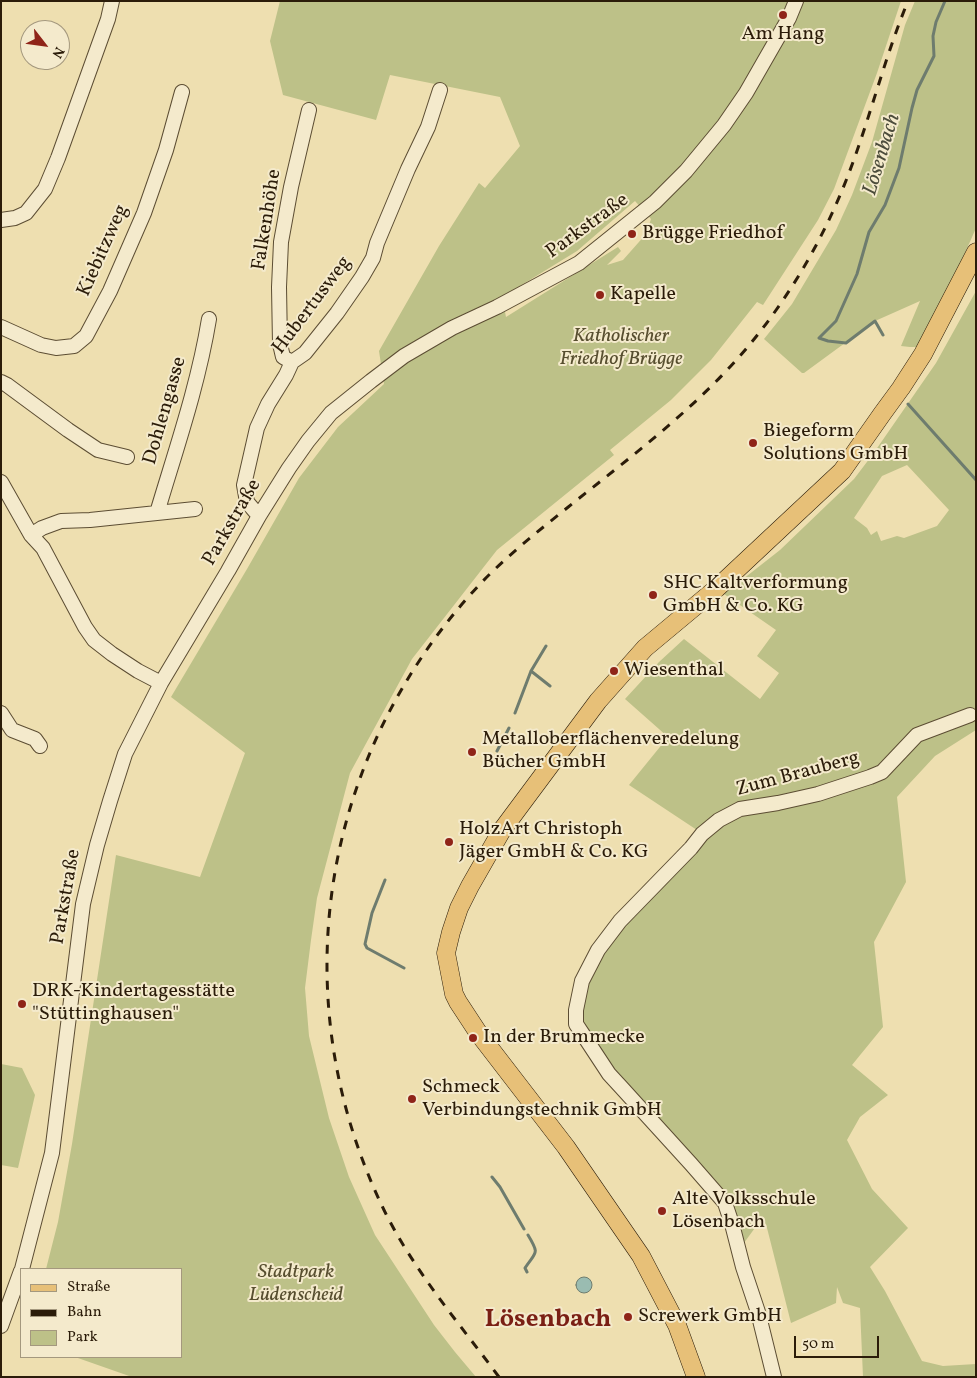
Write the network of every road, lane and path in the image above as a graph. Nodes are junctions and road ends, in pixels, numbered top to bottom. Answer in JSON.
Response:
{"nodes":[{"id":1,"x":112,"y":1,"type":"edge"},
{"id":2,"x":796,"y":1,"type":"edge"},
{"id":3,"x":440,"y":90,"type":"dead end"},
{"id":4,"x":182,"y":92,"type":"dead end"},
{"id":5,"x":309,"y":110,"type":"dead end"},
{"id":6,"x":1,"y":220,"type":"edge"},
{"id":7,"x":976,"y":252,"type":"edge"},
{"id":8,"x":209,"y":319,"type":"dead end"},
{"id":9,"x":1,"y":328,"type":"edge"},
{"id":10,"x":292,"y":362,"type":"junction"},
{"id":11,"x":1,"y":382,"type":"edge"},
{"id":12,"x":127,"y":457,"type":"dead end"},
{"id":13,"x":1,"y":482,"type":"edge"},
{"id":14,"x":195,"y":509,"type":"dead end"},
{"id":15,"x":157,"y":513,"type":"junction"},
{"id":16,"x":259,"y":516,"type":"junction"},
{"id":17,"x":32,"y":535,"type":"junction"},
{"id":18,"x":161,"y":683,"type":"junction"},
{"id":19,"x":1,"y":713,"type":"edge"},
{"id":20,"x":970,"y":715,"type":"dead end"},
{"id":21,"x":40,"y":746,"type":"dead end"},
{"id":22,"x":23,"y":1268,"type":"edge"},
{"id":23,"x":20,"y":1275,"type":"edge"},
{"id":24,"x":1,"y":1326,"type":"edge"},
{"id":25,"x":696,"y":1377,"type":"edge"},
{"id":26,"x":774,"y":1377,"type":"edge"}],
"edges":[{"from":1,"to":6,"type":"street"},
{"from":2,"to":16,"type":"street","name":"Parkstraße"},
{"from":3,"to":10,"type":"street","name":"Hubertusweg"},
{"from":4,"to":9,"type":"street","name":"Kiebitzweg"},
{"from":5,"to":10,"type":"street","name":"Falkenhöhe"},
{"from":7,"to":25,"type":"main road"},
{"from":8,"to":15,"type":"street","name":"Dohlengasse"},
{"from":10,"to":16,"type":"street","name":"Hubertusweg"},
{"from":11,"to":12,"type":"street"},
{"from":13,"to":17,"type":"street"},
{"from":14,"to":15,"type":"street"},
{"from":15,"to":17,"type":"street"},
{"from":16,"to":18,"type":"street","name":"Parkstraße"},
{"from":17,"to":18,"type":"street"},
{"from":18,"to":22,"type":"street","name":"Parkstraße"},
{"from":19,"to":21,"type":"street"},
{"from":20,"to":26,"type":"street","name":"Zum Brauberg"},
{"from":23,"to":24,"type":"street","name":"Parkstraße"}]}
